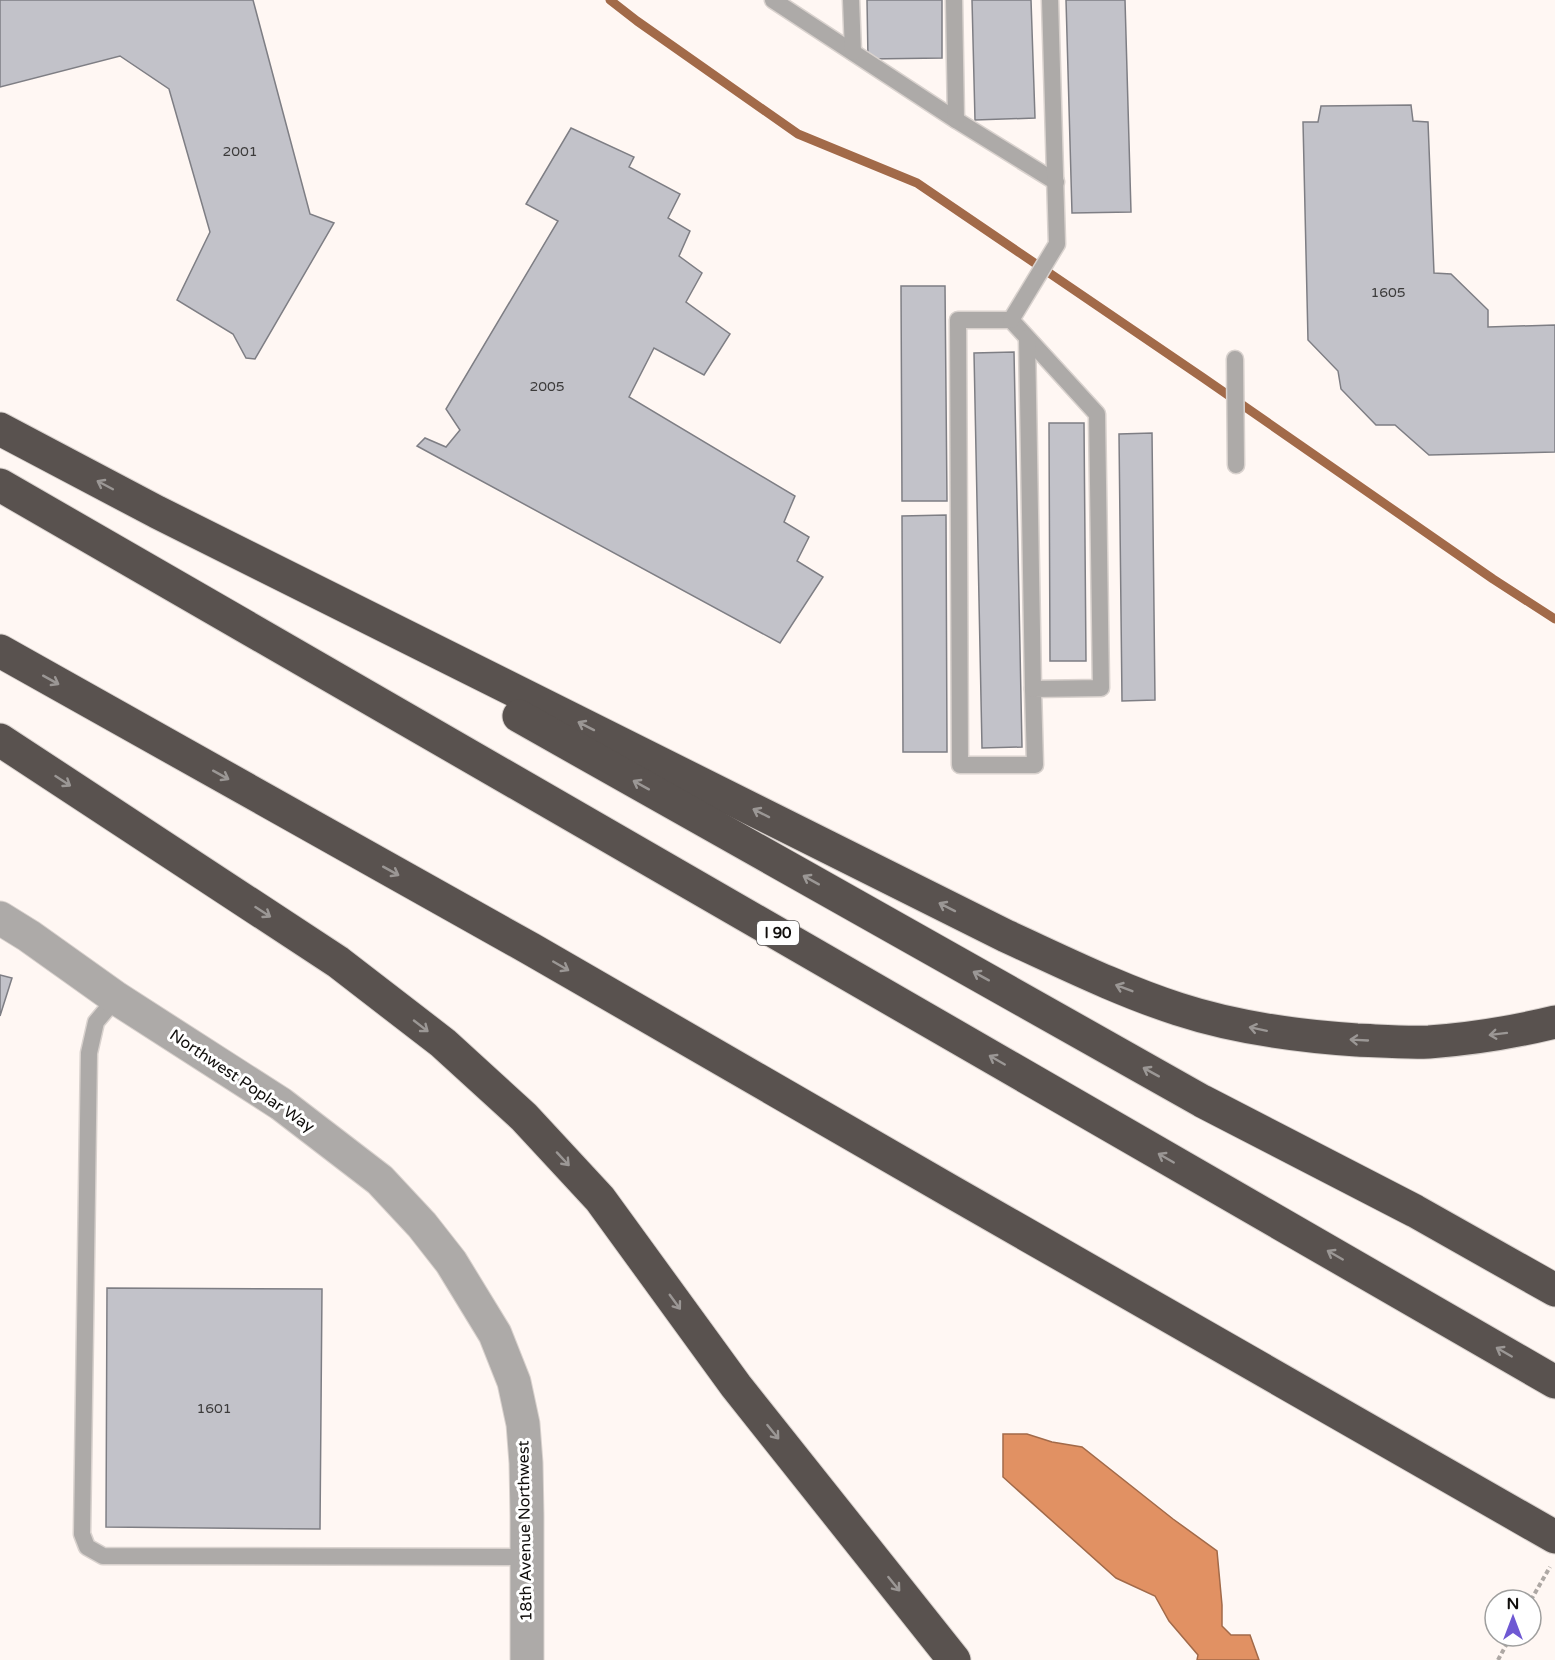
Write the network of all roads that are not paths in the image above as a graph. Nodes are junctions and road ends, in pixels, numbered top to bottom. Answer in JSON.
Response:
{"nodes":[{"id":1,"x":773,"y":0,"type":"edge"},
{"id":2,"x":851,"y":0,"type":"edge"},
{"id":3,"x":954,"y":0,"type":"edge"},
{"id":4,"x":1050,"y":0,"type":"edge"},
{"id":5,"x":853,"y":52,"type":"junction"},
{"id":6,"x":956,"y":120,"type":"junction"},
{"id":7,"x":1056,"y":182,"type":"junction"},
{"id":8,"x":1011,"y":320,"type":"junction"},
{"id":9,"x":1027,"y":338,"type":"junction"},
{"id":10,"x":1235,"y":359,"type":"dead end"},
{"id":11,"x":0,"y":429,"type":"edge"},
{"id":12,"x":1236,"y":465,"type":"dead end"},
{"id":13,"x":0,"y":485,"type":"edge"},
{"id":14,"x":157,"y":512,"type":"junction"},
{"id":15,"x":0,"y":651,"type":"edge"},
{"id":16,"x":1033,"y":689,"type":"junction"},
{"id":17,"x":0,"y":740,"type":"edge"},
{"id":18,"x":6,"y":925,"type":"edge"},
{"id":19,"x":116,"y":998,"type":"junction"},
{"id":20,"x":1555,"y":1022,"type":"edge"},
{"id":21,"x":1202,"y":1101,"type":"junction"},
{"id":22,"x":1555,"y":1290,"type":"edge"},
{"id":23,"x":1555,"y":1311,"type":"edge"},
{"id":24,"x":495,"y":1334,"type":"joint"},
{"id":25,"x":1555,"y":1382,"type":"edge"},
{"id":26,"x":1555,"y":1537,"type":"edge"},
{"id":27,"x":527,"y":1557,"type":"junction"},
{"id":28,"x":526,"y":1660,"type":"edge"},
{"id":29,"x":954,"y":1660,"type":"edge"}],
"edges":[{"from":1,"to":5,"type":"lane"},
{"from":2,"to":5,"type":"lane"},
{"from":3,"to":6,"type":"lane"},
{"from":4,"to":7,"type":"lane"},
{"from":5,"to":6,"type":"lane"},
{"from":6,"to":7,"type":"lane"},
{"from":7,"to":8,"type":"lane"},
{"from":8,"to":9,"type":"lane"},
{"from":8,"to":16,"type":"lane"},
{"from":9,"to":16,"type":"lane"},
{"from":9,"to":16,"type":"lane"},
{"from":10,"to":12,"type":"lane"},
{"from":14,"to":11,"type":"highway","one_way":true},
{"from":25,"to":13,"type":"highway","number":"I 90","one_way":true},
{"from":20,"to":14,"type":"highway","one_way":true},
{"from":21,"to":14,"type":"highway","one_way":true},
{"from":15,"to":26,"type":"highway","one_way":true},
{"from":17,"to":29,"type":"highway","one_way":true},
{"from":18,"to":19,"type":"street","name":"Northwest Poplar Way"},
{"from":19,"to":24,"type":"street","name":"Northwest Poplar Way"},
{"from":19,"to":27,"type":"lane"},
{"from":21,"to":22,"type":"highway"},
{"from":21,"to":23,"type":"highway"},
{"from":24,"to":27,"type":"street","name":"18th Avenue Northwest"},
{"from":27,"to":28,"type":"street","name":"18th Avenue Northwest"}]}
